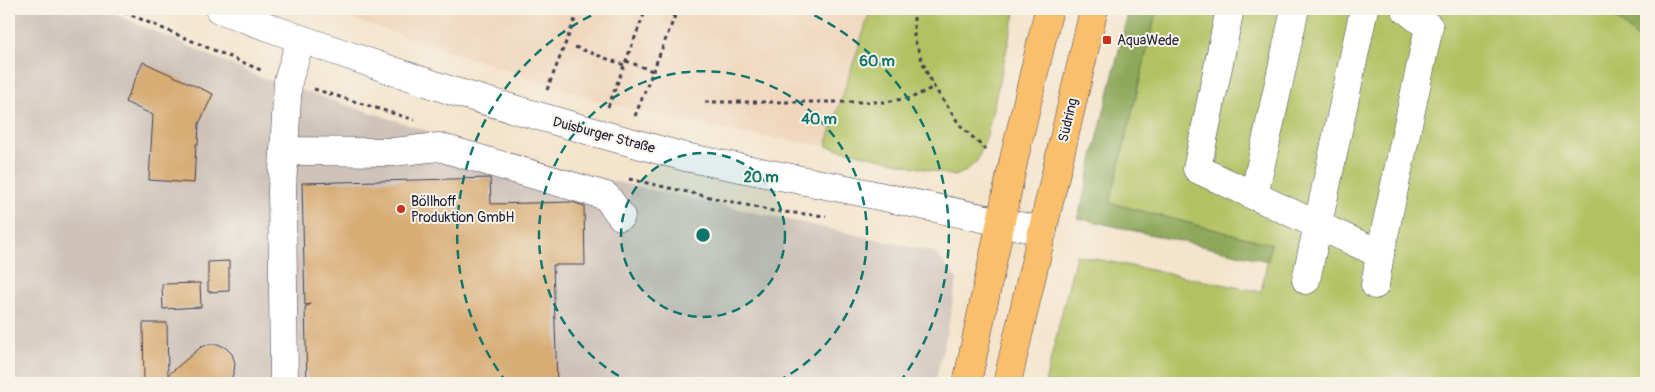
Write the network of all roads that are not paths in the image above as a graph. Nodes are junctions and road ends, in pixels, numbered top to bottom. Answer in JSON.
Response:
{"nodes":[{"id":1,"x":219,"y":9,"type":"edge"},
{"id":2,"x":1049,"y":9,"type":"edge"},
{"id":3,"x":1094,"y":9,"type":"edge"},
{"id":4,"x":1230,"y":9,"type":"edge"},
{"id":5,"x":1296,"y":9,"type":"edge"},
{"id":6,"x":1364,"y":9,"type":"edge"},
{"id":7,"x":1405,"y":9,"type":"edge"},
{"id":8,"x":301,"y":39,"type":"junction"},
{"id":9,"x":284,"y":151,"type":"junction"},
{"id":10,"x":1254,"y":196,"type":"junction"},
{"id":11,"x":621,"y":216,"type":"dead end"},
{"id":12,"x":1000,"y":222,"type":"junction"},
{"id":13,"x":1318,"y":226,"type":"junction"},
{"id":14,"x":1043,"y":231,"type":"junction"},
{"id":15,"x":1380,"y":254,"type":"junction"},
{"id":16,"x":1306,"y":280,"type":"dead end"},
{"id":17,"x":1375,"y":285,"type":"dead end"},
{"id":18,"x":284,"y":383,"type":"edge"},
{"id":19,"x":967,"y":383,"type":"edge"},
{"id":20,"x":1006,"y":383,"type":"edge"}],
"edges":[{"from":1,"to":8,"type":"street","name":"Duisburger Straße"},
{"from":2,"to":12,"type":"main road"},
{"from":3,"to":14,"type":"main road","name":"Südring"},
{"from":4,"to":10,"type":"street"},
{"from":5,"to":10,"type":"street"},
{"from":6,"to":13,"type":"street"},
{"from":7,"to":15,"type":"street"},
{"from":8,"to":9,"type":"street"},
{"from":8,"to":12,"type":"street","name":"Duisburger Straße"},
{"from":9,"to":11,"type":"street"},
{"from":9,"to":18,"type":"street"},
{"from":10,"to":13,"type":"street"},
{"from":12,"to":14,"type":"street"},
{"from":12,"to":19,"type":"main road"},
{"from":13,"to":15,"type":"street"},
{"from":13,"to":16,"type":"street"},
{"from":14,"to":20,"type":"main road","name":"Südring"},
{"from":15,"to":17,"type":"street"}]}
